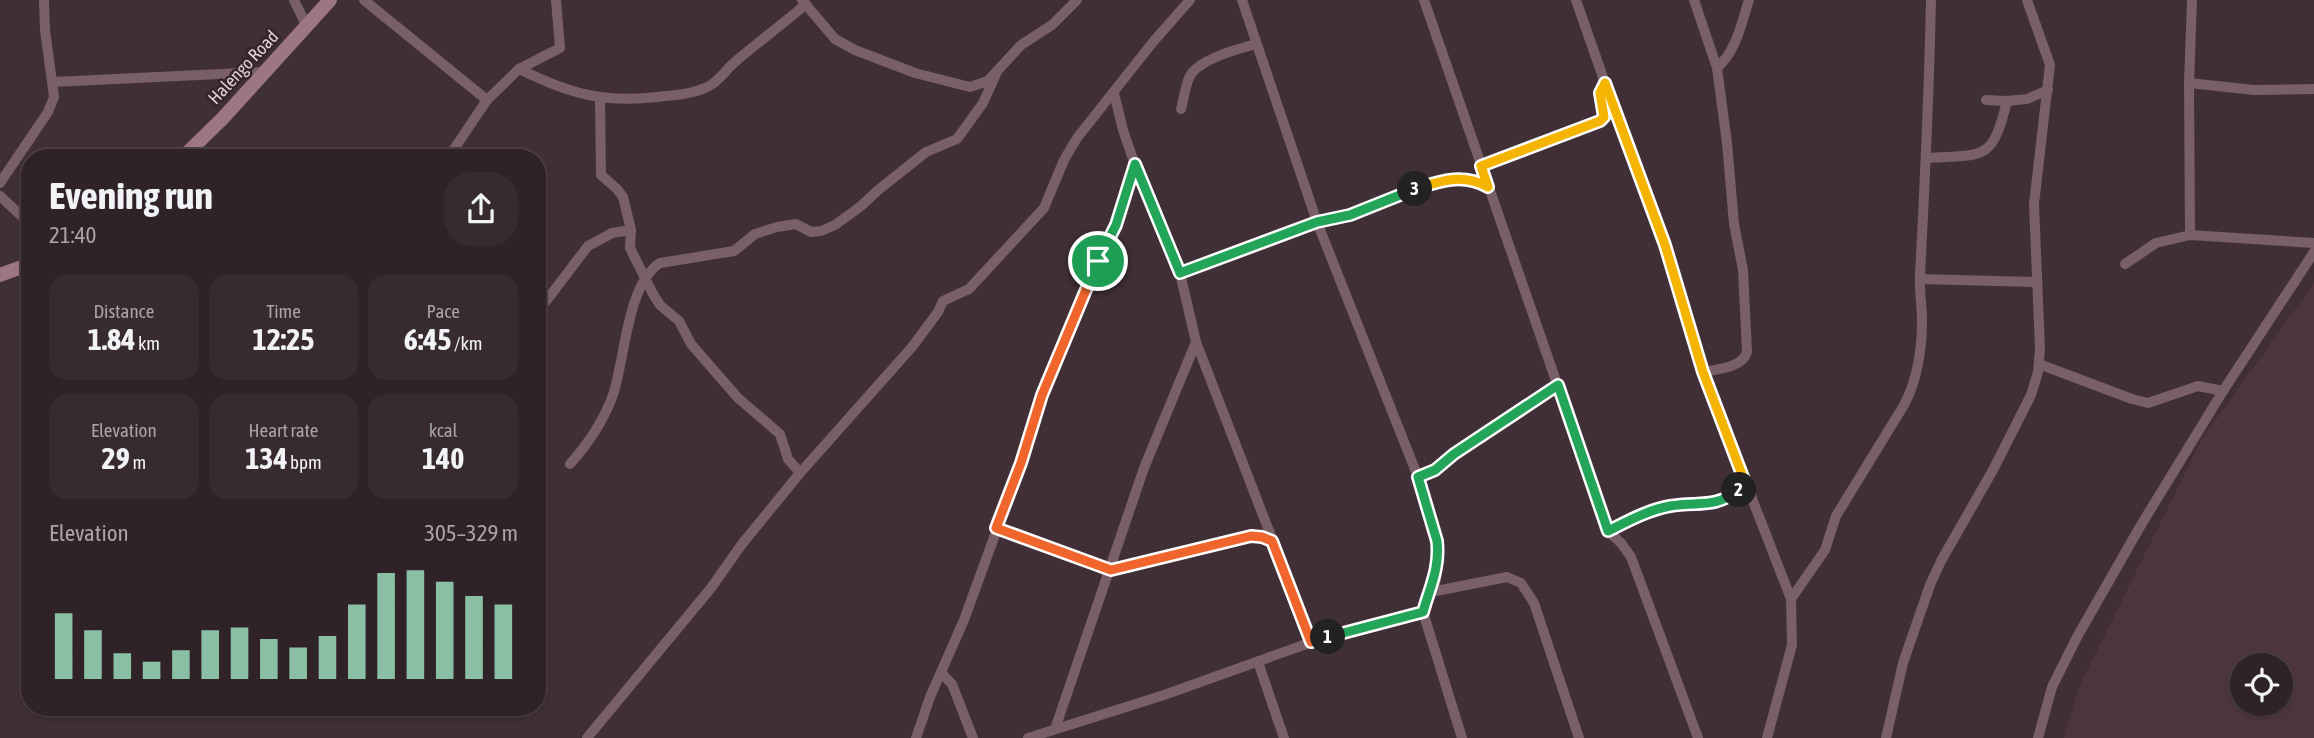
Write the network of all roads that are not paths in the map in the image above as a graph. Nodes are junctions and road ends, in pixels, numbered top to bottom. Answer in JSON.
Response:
{"nodes":[{"id":1,"x":44,"y":0,"type":"edge"},
{"id":2,"x":294,"y":0,"type":"edge"},
{"id":3,"x":331,"y":0,"type":"edge"},
{"id":4,"x":364,"y":0,"type":"edge"},
{"id":5,"x":556,"y":0,"type":"edge"},
{"id":6,"x":1077,"y":0,"type":"edge"},
{"id":7,"x":1190,"y":0,"type":"edge"},
{"id":8,"x":1242,"y":0,"type":"edge"},
{"id":9,"x":1424,"y":0,"type":"edge"},
{"id":10,"x":1576,"y":0,"type":"edge"},
{"id":11,"x":1694,"y":0,"type":"edge"},
{"id":12,"x":1749,"y":0,"type":"edge"},
{"id":13,"x":1931,"y":0,"type":"edge"},
{"id":14,"x":2027,"y":0,"type":"edge"},
{"id":15,"x":2192,"y":0,"type":"edge"},
{"id":16,"x":804,"y":2,"type":"edge"},
{"id":17,"x":307,"y":27,"type":"junction"},
{"id":18,"x":1256,"y":44,"type":"junction"},
{"id":19,"x":1717,"y":68,"type":"junction"},
{"id":20,"x":519,"y":69,"type":"junction"},
{"id":21,"x":264,"y":72,"type":"junction"},
{"id":22,"x":996,"y":74,"type":"junction"},
{"id":23,"x":53,"y":82,"type":"junction"},
{"id":24,"x":1605,"y":83,"type":"junction"},
{"id":25,"x":2189,"y":83,"type":"junction"},
{"id":26,"x":2314,"y":89,"type":"edge"},
{"id":27,"x":2048,"y":90,"type":"junction"},
{"id":28,"x":1114,"y":93,"type":"junction"},
{"id":29,"x":600,"y":99,"type":"junction"},
{"id":30,"x":487,"y":100,"type":"junction"},
{"id":31,"x":1986,"y":100,"type":"dead end"},
{"id":32,"x":2007,"y":101,"type":"junction"},
{"id":33,"x":1181,"y":109,"type":"dead end"},
{"id":34,"x":23,"y":149,"type":"edge"},
{"id":35,"x":191,"y":149,"type":"edge"},
{"id":36,"x":454,"y":149,"type":"edge"},
{"id":37,"x":21,"y":152,"type":"edge"},
{"id":38,"x":1927,"y":158,"type":"junction"},
{"id":39,"x":1135,"y":164,"type":"junction"},
{"id":40,"x":1481,"y":166,"type":"junction"},
{"id":41,"x":0,"y":183,"type":"edge"},
{"id":42,"x":1488,"y":187,"type":"junction"},
{"id":43,"x":0,"y":196,"type":"edge"},
{"id":44,"x":21,"y":216,"type":"edge"},
{"id":45,"x":1317,"y":222,"type":"junction"},
{"id":46,"x":631,"y":230,"type":"junction"},
{"id":47,"x":2190,"y":235,"type":"junction"},
{"id":48,"x":2314,"y":243,"type":"edge"},
{"id":49,"x":2314,"y":252,"type":"edge"},
{"id":50,"x":2125,"y":264,"type":"dead end"},
{"id":51,"x":21,"y":267,"type":"edge"},
{"id":52,"x":1180,"y":273,"type":"junction"},
{"id":53,"x":0,"y":275,"type":"edge"},
{"id":54,"x":646,"y":278,"type":"junction"},
{"id":55,"x":1920,"y":279,"type":"junction"},
{"id":56,"x":2036,"y":282,"type":"junction"},
{"id":57,"x":546,"y":301,"type":"edge"},
{"id":58,"x":1196,"y":342,"type":"junction"},
{"id":59,"x":2039,"y":364,"type":"junction"},
{"id":60,"x":1703,"y":372,"type":"junction"},
{"id":61,"x":1558,"y":385,"type":"junction"},
{"id":62,"x":2223,"y":391,"type":"junction"},
{"id":63,"x":570,"y":464,"type":"dead end"},
{"id":64,"x":800,"y":473,"type":"junction"},
{"id":65,"x":1418,"y":477,"type":"junction"},
{"id":66,"x":1746,"y":485,"type":"junction"},
{"id":67,"x":996,"y":528,"type":"junction"},
{"id":68,"x":1608,"y":531,"type":"junction"},
{"id":69,"x":1272,"y":541,"type":"junction"},
{"id":70,"x":1111,"y":570,"type":"junction"},
{"id":71,"x":1431,"y":592,"type":"junction"},
{"id":72,"x":1791,"y":599,"type":"junction"},
{"id":73,"x":1423,"y":612,"type":"junction"},
{"id":74,"x":1311,"y":642,"type":"junction"},
{"id":75,"x":1258,"y":662,"type":"junction"},
{"id":76,"x":941,"y":673,"type":"junction"},
{"id":77,"x":1055,"y":729,"type":"junction"},
{"id":78,"x":587,"y":738,"type":"edge"},
{"id":79,"x":916,"y":738,"type":"edge"},
{"id":80,"x":973,"y":738,"type":"edge"},
{"id":81,"x":1028,"y":738,"type":"edge"},
{"id":82,"x":1284,"y":738,"type":"edge"},
{"id":83,"x":1462,"y":738,"type":"edge"},
{"id":84,"x":1579,"y":738,"type":"edge"},
{"id":85,"x":1698,"y":738,"type":"edge"},
{"id":86,"x":1767,"y":738,"type":"edge"},
{"id":87,"x":1886,"y":738,"type":"edge"},
{"id":88,"x":2038,"y":738,"type":"edge"}],
"edges":[{"from":1,"to":23,"type":"street"},
{"from":2,"to":17,"type":"street"},
{"from":3,"to":17,"type":"street","name":"Halengo Road"},
{"from":4,"to":30,"type":"street"},
{"from":5,"to":20,"type":"street"},
{"from":6,"to":22,"type":"street"},
{"from":7,"to":28,"type":"street"},
{"from":8,"to":18,"type":"street"},
{"from":9,"to":40,"type":"street"},
{"from":10,"to":24,"type":"street"},
{"from":11,"to":19,"type":"street"},
{"from":12,"to":19,"type":"street"},
{"from":13,"to":38,"type":"street"},
{"from":14,"to":27,"type":"street"},
{"from":15,"to":25,"type":"street"},
{"from":16,"to":22,"type":"street"},
{"from":16,"to":29,"type":"street"},
{"from":17,"to":21,"type":"street","name":"Halengo Road"},
{"from":18,"to":33,"type":"street"},
{"from":18,"to":45,"type":"street"},
{"from":19,"to":60,"type":"street"},
{"from":20,"to":29,"type":"street"},
{"from":20,"to":30,"type":"street"},
{"from":21,"to":23,"type":"street"},
{"from":21,"to":35,"type":"street","name":"Halengo Road"},
{"from":22,"to":54,"type":"street"},
{"from":23,"to":34,"type":"street"},
{"from":24,"to":40,"type":"street"},
{"from":24,"to":60,"type":"street"},
{"from":25,"to":26,"type":"street"},
{"from":25,"to":47,"type":"street"},
{"from":27,"to":32,"type":"street"},
{"from":27,"to":56,"type":"street"},
{"from":28,"to":39,"type":"street"},
{"from":28,"to":64,"type":"street"},
{"from":29,"to":46,"type":"street"},
{"from":30,"to":36,"type":"street"},
{"from":31,"to":32,"type":"street"},
{"from":32,"to":38,"type":"street"},
{"from":37,"to":41,"type":"street"},
{"from":38,"to":55,"type":"street"},
{"from":39,"to":52,"type":"street"},
{"from":39,"to":67,"type":"street"},
{"from":40,"to":42,"type":"street"},
{"from":42,"to":45,"type":"street"},
{"from":42,"to":61,"type":"street"},
{"from":43,"to":44,"type":"street"},
{"from":45,"to":52,"type":"street"},
{"from":45,"to":65,"type":"street"},
{"from":46,"to":54,"type":"street"},
{"from":46,"to":57,"type":"street"},
{"from":47,"to":48,"type":"street"},
{"from":47,"to":50,"type":"street"},
{"from":49,"to":62,"type":"street"},
{"from":51,"to":53,"type":"street"},
{"from":52,"to":58,"type":"street"},
{"from":54,"to":63,"type":"street"},
{"from":54,"to":64,"type":"street"},
{"from":55,"to":56,"type":"street"},
{"from":55,"to":72,"type":"street"},
{"from":56,"to":59,"type":"street"},
{"from":58,"to":69,"type":"street"},
{"from":58,"to":70,"type":"street"},
{"from":59,"to":62,"type":"street"},
{"from":59,"to":87,"type":"street"},
{"from":60,"to":66,"type":"street"},
{"from":61,"to":65,"type":"street"},
{"from":61,"to":68,"type":"street"},
{"from":62,"to":88,"type":"street"},
{"from":64,"to":78,"type":"street"},
{"from":65,"to":71,"type":"street"},
{"from":66,"to":68,"type":"street"},
{"from":66,"to":72,"type":"street"},
{"from":67,"to":70,"type":"street"},
{"from":67,"to":76,"type":"street"},
{"from":68,"to":85,"type":"street"},
{"from":69,"to":70,"type":"street"},
{"from":69,"to":74,"type":"street"},
{"from":70,"to":77,"type":"street"},
{"from":71,"to":73,"type":"street"},
{"from":71,"to":84,"type":"street"},
{"from":72,"to":86,"type":"street"},
{"from":73,"to":74,"type":"street"},
{"from":73,"to":83,"type":"street"},
{"from":74,"to":75,"type":"street"},
{"from":75,"to":77,"type":"street"},
{"from":75,"to":82,"type":"street"},
{"from":76,"to":79,"type":"street"},
{"from":76,"to":80,"type":"street"},
{"from":77,"to":81,"type":"street"}]}
